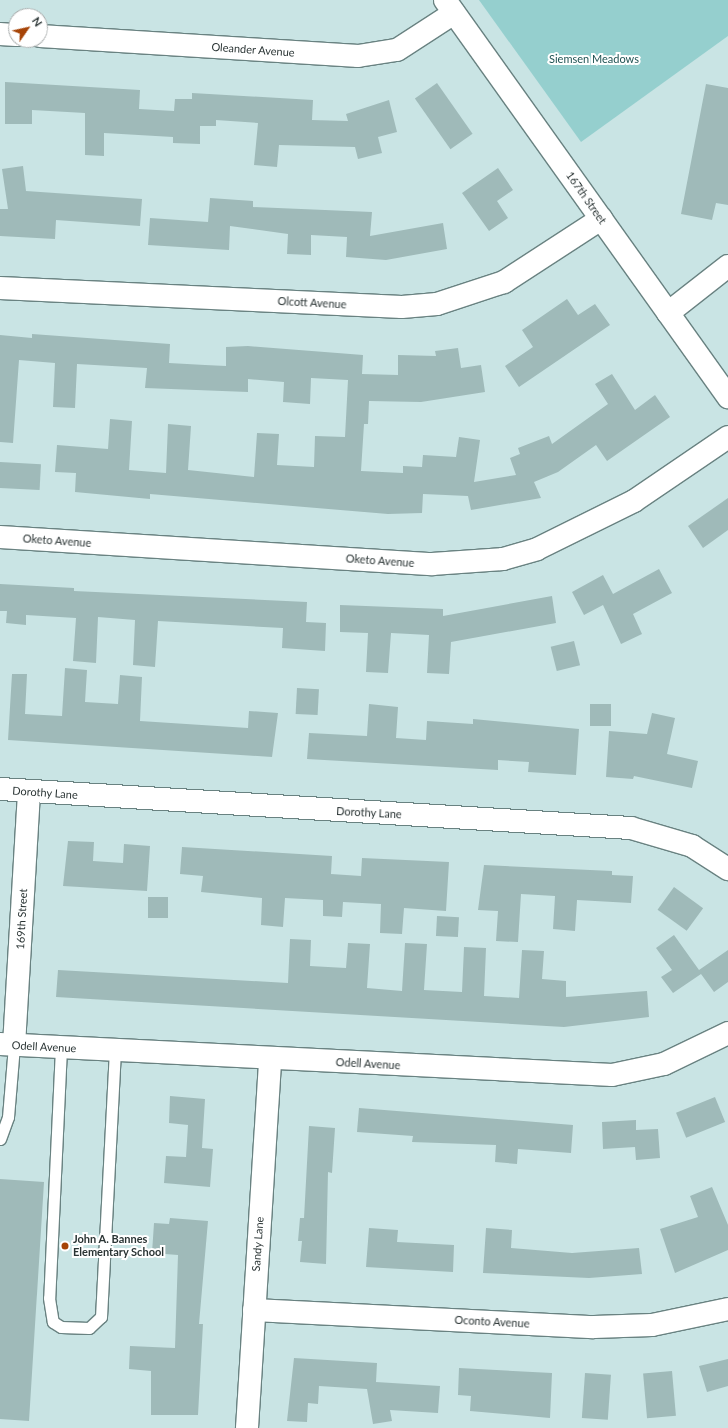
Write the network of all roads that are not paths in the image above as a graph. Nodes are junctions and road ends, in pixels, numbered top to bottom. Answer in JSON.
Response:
{"nodes":[{"id":1,"x":450,"y":7,"type":"edge"},
{"id":2,"x":48,"y":37,"type":"edge"},
{"id":3,"x":601,"y":219,"type":"junction"},
{"id":4,"x":728,"y":266,"type":"edge"},
{"id":5,"x":0,"y":288,"type":"edge"},
{"id":6,"x":668,"y":313,"type":"junction"},
{"id":7,"x":728,"y":397,"type":"edge"},
{"id":8,"x":728,"y":437,"type":"edge"},
{"id":9,"x":0,"y":537,"type":"edge"},
{"id":10,"x":0,"y":789,"type":"edge"},
{"id":11,"x":29,"y":792,"type":"junction"},
{"id":12,"x":728,"y":869,"type":"edge"},
{"id":13,"x":728,"y":1033,"type":"edge"},
{"id":14,"x":7,"y":1045,"type":"edge"},
{"id":15,"x":61,"y":1048,"type":"junction"},
{"id":16,"x":115,"y":1051,"type":"junction"},
{"id":17,"x":270,"y":1060,"type":"junction"},
{"id":18,"x":0,"y":1139,"type":"edge"},
{"id":19,"x":728,"y":1309,"type":"edge"},
{"id":20,"x":254,"y":1310,"type":"junction"},
{"id":21,"x":247,"y":1428,"type":"edge"}],
"edges":[{"from":1,"to":2,"type":"street","name":"Oleander Avenue"},
{"from":1,"to":3,"type":"street","name":"167th Street"},
{"from":3,"to":5,"type":"street","name":"Olcott Avenue"},
{"from":3,"to":6,"type":"street","name":"167th Street"},
{"from":4,"to":6,"type":"street"},
{"from":6,"to":7,"type":"street","name":"167th Street"},
{"from":8,"to":9,"type":"street","name":"Oketo Avenue"},
{"from":10,"to":11,"type":"street","name":"Dorothy Lane"},
{"from":11,"to":12,"type":"street","name":"Dorothy Lane"},
{"from":11,"to":14,"type":"street","name":"169th Street"},
{"from":13,"to":17,"type":"street","name":"Odell Avenue"},
{"from":14,"to":15,"type":"street","name":"Odell Avenue"},
{"from":14,"to":18,"type":"lane"},
{"from":15,"to":16,"type":"street","name":"Odell Avenue"},
{"from":15,"to":16,"type":"lane"},
{"from":16,"to":17,"type":"street","name":"Odell Avenue"},
{"from":17,"to":20,"type":"street","name":"Sandy Lane"},
{"from":19,"to":20,"type":"street","name":"Oconto Avenue"},
{"from":20,"to":21,"type":"street","name":"Sandy Lane"}]}
